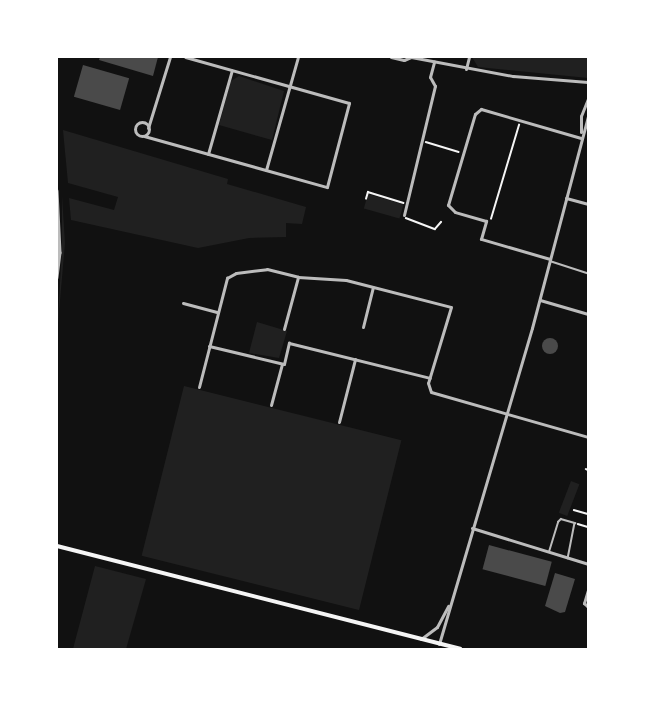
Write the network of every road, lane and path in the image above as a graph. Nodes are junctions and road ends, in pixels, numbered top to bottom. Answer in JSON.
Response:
{"nodes":[{"id":1,"x":170,"y":57,"type":"edge"},
{"id":2,"x":185,"y":57,"type":"edge"},
{"id":3,"x":298,"y":57,"type":"edge"},
{"id":4,"x":391,"y":57,"type":"edge"},
{"id":5,"x":411,"y":57,"type":"edge"},
{"id":6,"x":469,"y":57,"type":"edge"},
{"id":7,"x":434,"y":62,"type":"junction"},
{"id":8,"x":466,"y":69,"type":"junction"},
{"id":9,"x":232,"y":70,"type":"junction"},
{"id":10,"x":588,"y":82,"type":"edge"},
{"id":11,"x":290,"y":86,"type":"junction"},
{"id":12,"x":588,"y":99,"type":"edge"},
{"id":13,"x":588,"y":116,"type":"edge"},
{"id":14,"x":520,"y":121,"type":"junction"},
{"id":15,"x":148,"y":128,"type":"junction"},
{"id":16,"x":144,"y":136,"type":"junction"},
{"id":17,"x":581,"y":136,"type":"junction"},
{"id":18,"x":419,"y":140,"type":"junction"},
{"id":19,"x":463,"y":153,"type":"junction"},
{"id":20,"x":208,"y":154,"type":"junction"},
{"id":21,"x":266,"y":170,"type":"junction"},
{"id":22,"x":57,"y":191,"type":"edge"},
{"id":23,"x":566,"y":198,"type":"junction"},
{"id":24,"x":366,"y":199,"type":"dead end"},
{"id":25,"x":407,"y":204,"type":"junction"},
{"id":26,"x":588,"y":204,"type":"edge"},
{"id":27,"x":404,"y":215,"type":"joint"},
{"id":28,"x":486,"y":221,"type":"junction"},
{"id":29,"x":441,"y":222,"type":"dead end"},
{"id":30,"x":550,"y":260,"type":"junction"},
{"id":31,"x":588,"y":273,"type":"edge"},
{"id":32,"x":298,"y":277,"type":"junction"},
{"id":33,"x":57,"y":278,"type":"edge"},
{"id":34,"x":373,"y":287,"type":"junction"},
{"id":35,"x":540,"y":300,"type":"junction"},
{"id":36,"x":183,"y":303,"type":"dead end"},
{"id":37,"x":217,"y":312,"type":"junction"},
{"id":38,"x":588,"y":314,"type":"edge"},
{"id":39,"x":363,"y":328,"type":"dead end"},
{"id":40,"x":284,"y":329,"type":"dead end"},
{"id":41,"x":209,"y":346,"type":"junction"},
{"id":42,"x":355,"y":359,"type":"junction"},
{"id":43,"x":282,"y":364,"type":"junction"},
{"id":44,"x":430,"y":378,"type":"junction"},
{"id":45,"x":199,"y":387,"type":"dead end"},
{"id":46,"x":271,"y":405,"type":"dead end"},
{"id":47,"x":507,"y":412,"type":"junction"},
{"id":48,"x":339,"y":422,"type":"dead end"},
{"id":49,"x":588,"y":436,"type":"edge"},
{"id":50,"x":574,"y":510,"type":"dead end"},
{"id":51,"x":588,"y":514,"type":"edge"},
{"id":52,"x":575,"y":523,"type":"junction"},
{"id":53,"x":588,"y":527,"type":"edge"},
{"id":54,"x":472,"y":528,"type":"junction"},
{"id":55,"x":57,"y":546,"type":"edge"},
{"id":56,"x":549,"y":552,"type":"junction"},
{"id":57,"x":568,"y":558,"type":"junction"},
{"id":58,"x":588,"y":564,"type":"edge"},
{"id":59,"x":588,"y":590,"type":"edge"},
{"id":60,"x":451,"y":601,"type":"junction"},
{"id":61,"x":588,"y":607,"type":"edge"},
{"id":62,"x":421,"y":639,"type":"junction"},
{"id":63,"x":439,"y":644,"type":"junction"},
{"id":64,"x":460,"y":649,"type":"edge"}],
"edges":[{"from":1,"to":15,"type":"street"},
{"from":2,"to":9,"type":"street"},
{"from":3,"to":11,"type":"street"},
{"from":4,"to":5,"type":"street"},
{"from":5,"to":7,"type":"street"},
{"from":6,"to":8,"type":"street"},
{"from":7,"to":8,"type":"street"},
{"from":7,"to":18,"type":"street"},
{"from":8,"to":10,"type":"street"},
{"from":9,"to":11,"type":"street"},
{"from":9,"to":20,"type":"street"},
{"from":11,"to":21,"type":"street"},
{"from":11,"to":21,"type":"street"},
{"from":12,"to":17,"type":"street"},
{"from":13,"to":17,"type":"street"},
{"from":14,"to":17,"type":"street"},
{"from":14,"to":19,"type":"street"},
{"from":14,"to":28,"type":"path"},
{"from":15,"to":16,"type":"street"},
{"from":15,"to":16,"type":"street"},
{"from":16,"to":20,"type":"street"},
{"from":17,"to":23,"type":"street"},
{"from":18,"to":19,"type":"path"},
{"from":18,"to":25,"type":"street"},
{"from":19,"to":28,"type":"street"},
{"from":20,"to":21,"type":"street"},
{"from":22,"to":33,"type":"street"},
{"from":23,"to":26,"type":"street"},
{"from":23,"to":30,"type":"street"},
{"from":24,"to":25,"type":"path"},
{"from":25,"to":27,"type":"street"},
{"from":27,"to":29,"type":"path"},
{"from":28,"to":30,"type":"street"},
{"from":30,"to":31,"type":"lane"},
{"from":30,"to":35,"type":"street"},
{"from":32,"to":34,"type":"street"},
{"from":32,"to":37,"type":"street"},
{"from":32,"to":40,"type":"street"},
{"from":34,"to":39,"type":"street"},
{"from":34,"to":44,"type":"street"},
{"from":35,"to":38,"type":"street"},
{"from":35,"to":47,"type":"street"},
{"from":36,"to":37,"type":"street"},
{"from":37,"to":41,"type":"street"},
{"from":41,"to":43,"type":"street"},
{"from":41,"to":45,"type":"street"},
{"from":42,"to":43,"type":"street"},
{"from":42,"to":44,"type":"street"},
{"from":42,"to":48,"type":"street"},
{"from":43,"to":46,"type":"street"},
{"from":44,"to":47,"type":"street"},
{"from":47,"to":49,"type":"street"},
{"from":47,"to":54,"type":"street"},
{"from":50,"to":51,"type":"path"},
{"from":52,"to":53,"type":"path"},
{"from":52,"to":56,"type":"lane"},
{"from":52,"to":57,"type":"lane"},
{"from":54,"to":56,"type":"street"},
{"from":54,"to":60,"type":"street"},
{"from":55,"to":62,"type":"main road"},
{"from":56,"to":57,"type":"street"},
{"from":57,"to":58,"type":"street"},
{"from":59,"to":61,"type":"street"},
{"from":60,"to":62,"type":"street"},
{"from":60,"to":63,"type":"street"},
{"from":62,"to":63,"type":"main road"},
{"from":63,"to":64,"type":"main road"}]}
